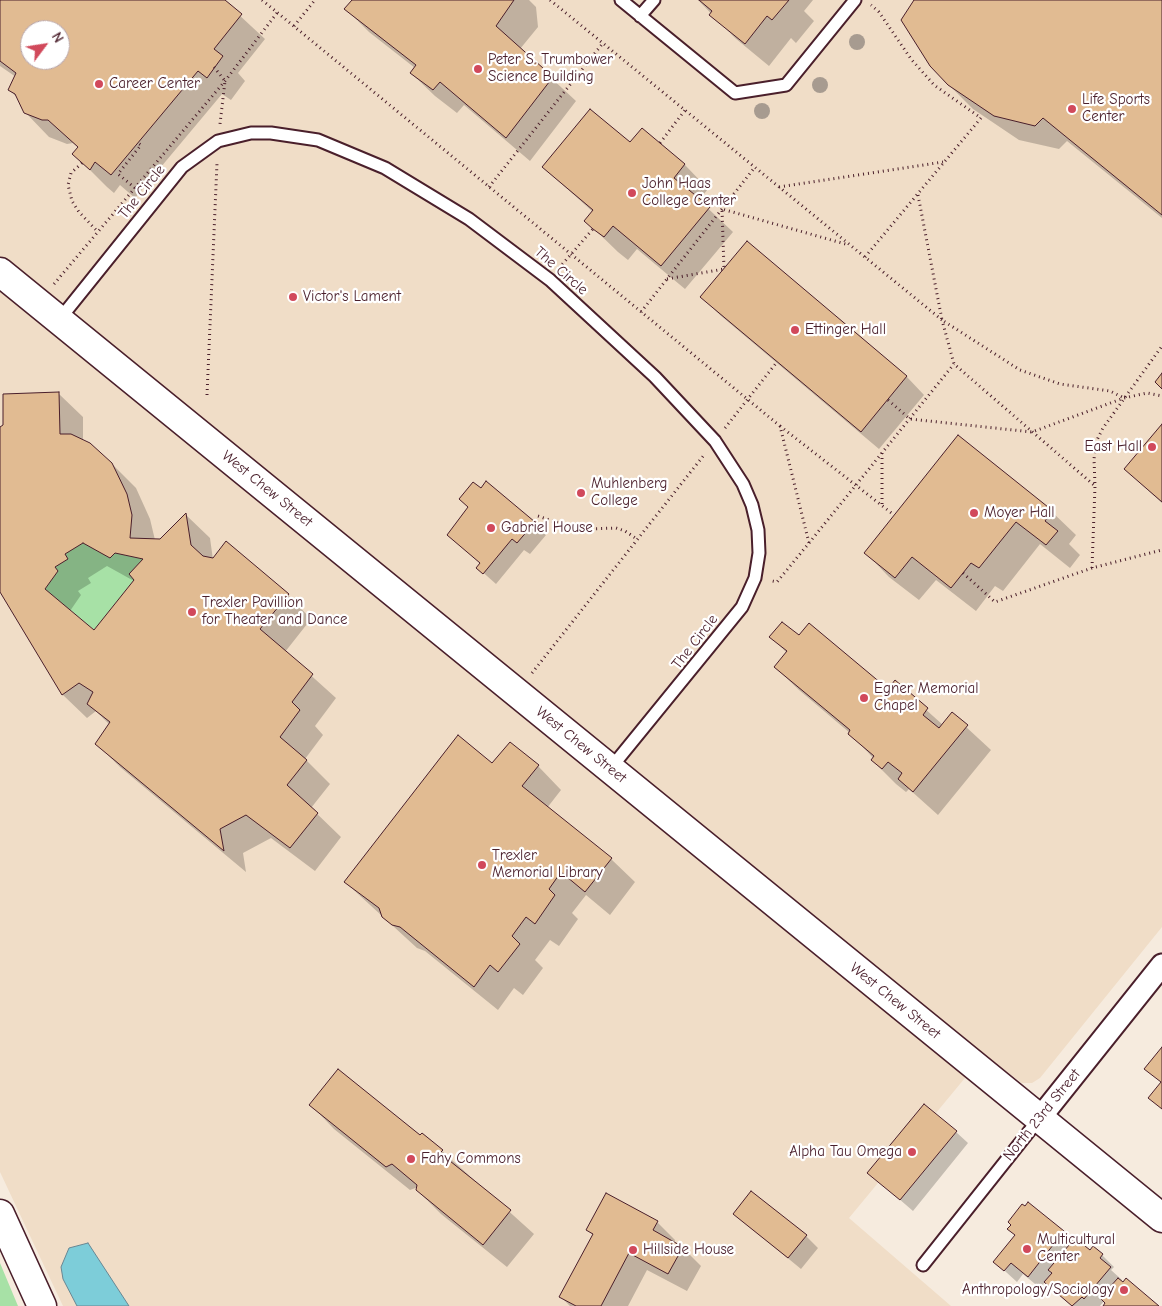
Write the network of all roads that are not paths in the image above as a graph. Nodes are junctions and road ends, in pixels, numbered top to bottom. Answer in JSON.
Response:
{"nodes":[{"id":1,"x":621,"y":0,"type":"edge"},
{"id":2,"x":654,"y":0,"type":"edge"},
{"id":3,"x":855,"y":0,"type":"edge"},
{"id":4,"x":640,"y":16,"type":"junction"},
{"id":5,"x":0,"y":272,"type":"edge"},
{"id":6,"x":59,"y":320,"type":"junction"},
{"id":7,"x":610,"y":769,"type":"junction"},
{"id":8,"x":1162,"y":965,"type":"edge"},
{"id":9,"x":1039,"y":1118,"type":"junction"},
{"id":10,"x":0,"y":1214,"type":"edge"},
{"id":11,"x":1162,"y":1218,"type":"edge"},
{"id":12,"x":923,"y":1265,"type":"dead end"},
{"id":13,"x":42,"y":1306,"type":"edge"}],
"edges":[{"from":1,"to":4,"type":"lane"},
{"from":2,"to":4,"type":"lane"},
{"from":3,"to":4,"type":"lane"},
{"from":5,"to":6,"type":"street","name":"West Chew Street"},
{"from":6,"to":7,"type":"street","name":"West Chew Street"},
{"from":6,"to":7,"type":"lane","name":"The Circle"},
{"from":7,"to":9,"type":"street","name":"West Chew Street"},
{"from":8,"to":9,"type":"street","name":"North 23rd Street"},
{"from":9,"to":11,"type":"street","name":"West Chew Street"},
{"from":9,"to":12,"type":"lane","name":"North 23rd Street"},
{"from":10,"to":13,"type":"street"}]}
